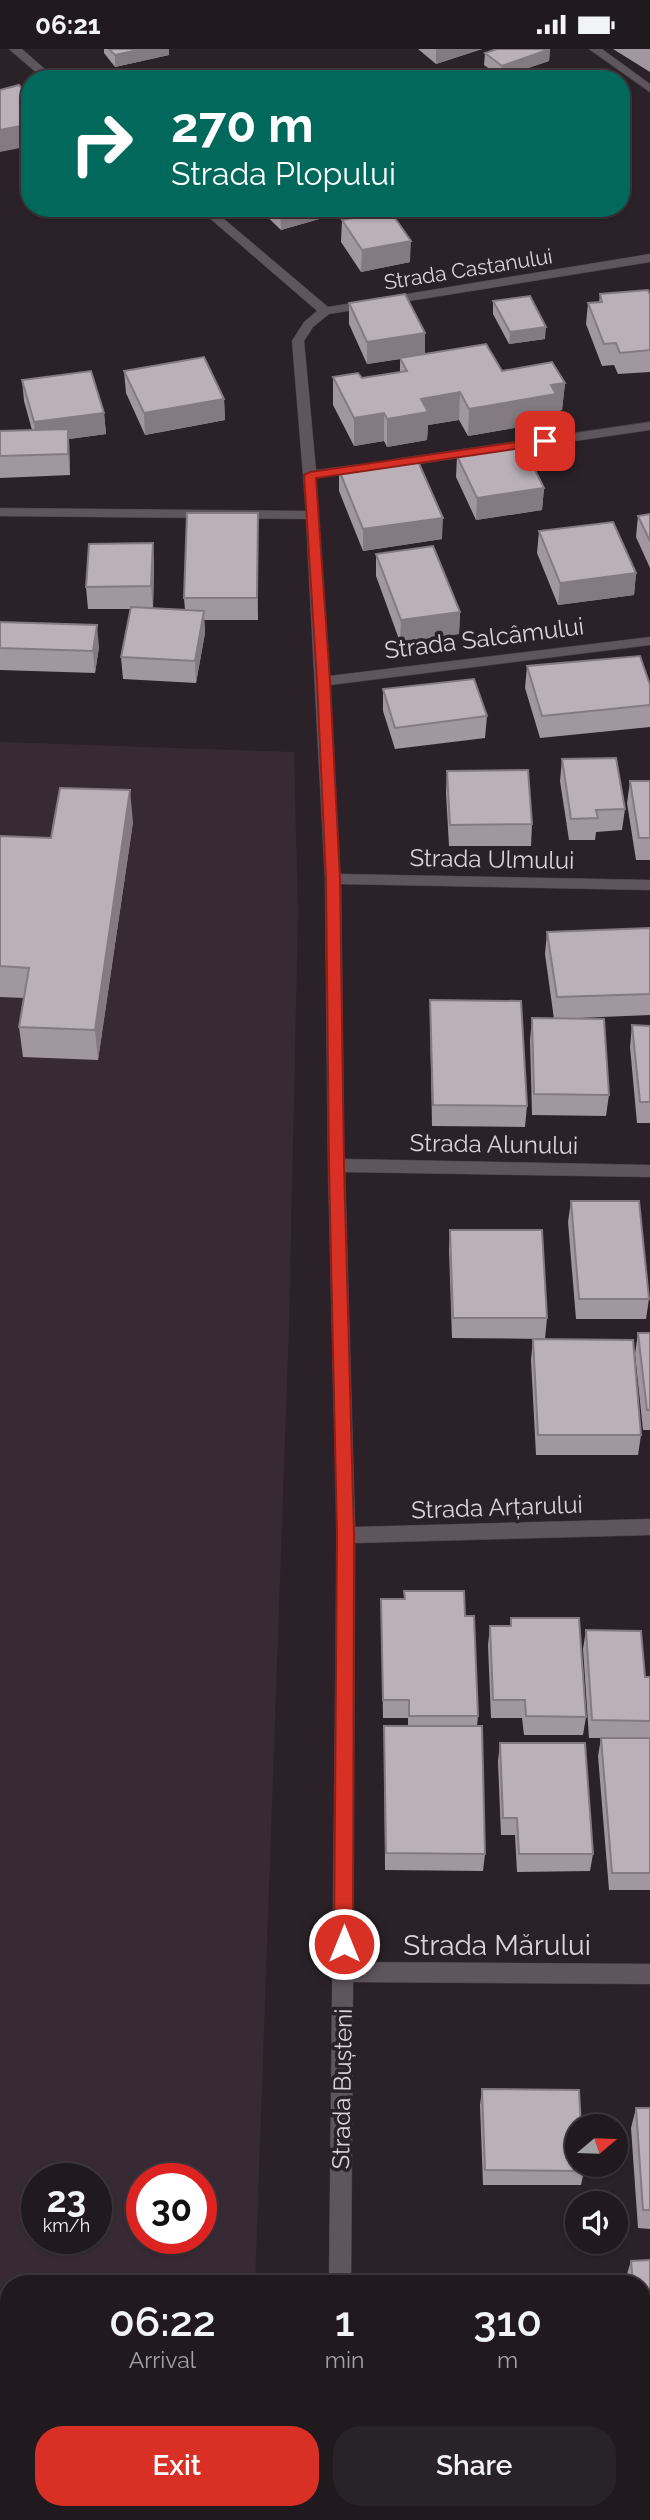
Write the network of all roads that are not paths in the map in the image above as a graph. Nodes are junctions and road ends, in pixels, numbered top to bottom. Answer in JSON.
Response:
{"nodes":[{"id":1,"x":15,"y":49,"type":"edge"},
{"id":2,"x":595,"y":49,"type":"edge"},
{"id":3,"x":40,"y":70,"type":"edge"},
{"id":4,"x":624,"y":70,"type":"edge"},
{"id":5,"x":630,"y":74,"type":"edge"},
{"id":6,"x":650,"y":89,"type":"edge"},
{"id":7,"x":215,"y":217,"type":"edge"},
{"id":8,"x":650,"y":258,"type":"edge"},
{"id":9,"x":325,"y":311,"type":"junction"},
{"id":10,"x":650,"y":426,"type":"edge"},
{"id":11,"x":310,"y":475,"type":"junction"},
{"id":12,"x":0,"y":512,"type":"edge"},
{"id":13,"x":313,"y":515,"type":"junction"},
{"id":14,"x":650,"y":641,"type":"edge"},
{"id":15,"x":324,"y":681,"type":"junction"},
{"id":16,"x":333,"y":879,"type":"junction"},
{"id":17,"x":650,"y":885,"type":"edge"},
{"id":18,"x":336,"y":1165,"type":"junction"},
{"id":19,"x":650,"y":1171,"type":"edge"},
{"id":20,"x":650,"y":1527,"type":"edge"},
{"id":21,"x":345,"y":1535,"type":"junction"},
{"id":22,"x":344,"y":1972,"type":"junction"},
{"id":23,"x":650,"y":1974,"type":"edge"},
{"id":24,"x":340,"y":2275,"type":"edge"}],
"edges":[{"from":1,"to":3,"type":"street"},
{"from":2,"to":4,"type":"street"},
{"from":5,"to":6,"type":"street"},
{"from":7,"to":9,"type":"street"},
{"from":8,"to":9,"type":"street","name":"Strada Castanului"},
{"from":9,"to":11,"type":"street","name":"Strada Bușteni"},
{"from":10,"to":11,"type":"street"},
{"from":11,"to":13,"type":"street","name":"Strada Bușteni"},
{"from":12,"to":13,"type":"street"},
{"from":13,"to":15,"type":"street","name":"Strada Bușteni"},
{"from":14,"to":15,"type":"street","name":"Strada Salcâmului"},
{"from":15,"to":16,"type":"street","name":"Strada Bușteni"},
{"from":16,"to":17,"type":"street","name":"Strada Ulmului"},
{"from":16,"to":18,"type":"street","name":"Strada Bușteni"},
{"from":18,"to":19,"type":"street","name":"Strada Alunului"},
{"from":18,"to":21,"type":"street","name":"Strada Bușteni"},
{"from":20,"to":21,"type":"street","name":"Strada Arțarului"},
{"from":21,"to":22,"type":"street","name":"Strada Bușteni"},
{"from":22,"to":23,"type":"street","name":"Strada Mărului"},
{"from":22,"to":24,"type":"street","name":"Strada Bușteni"}]}
